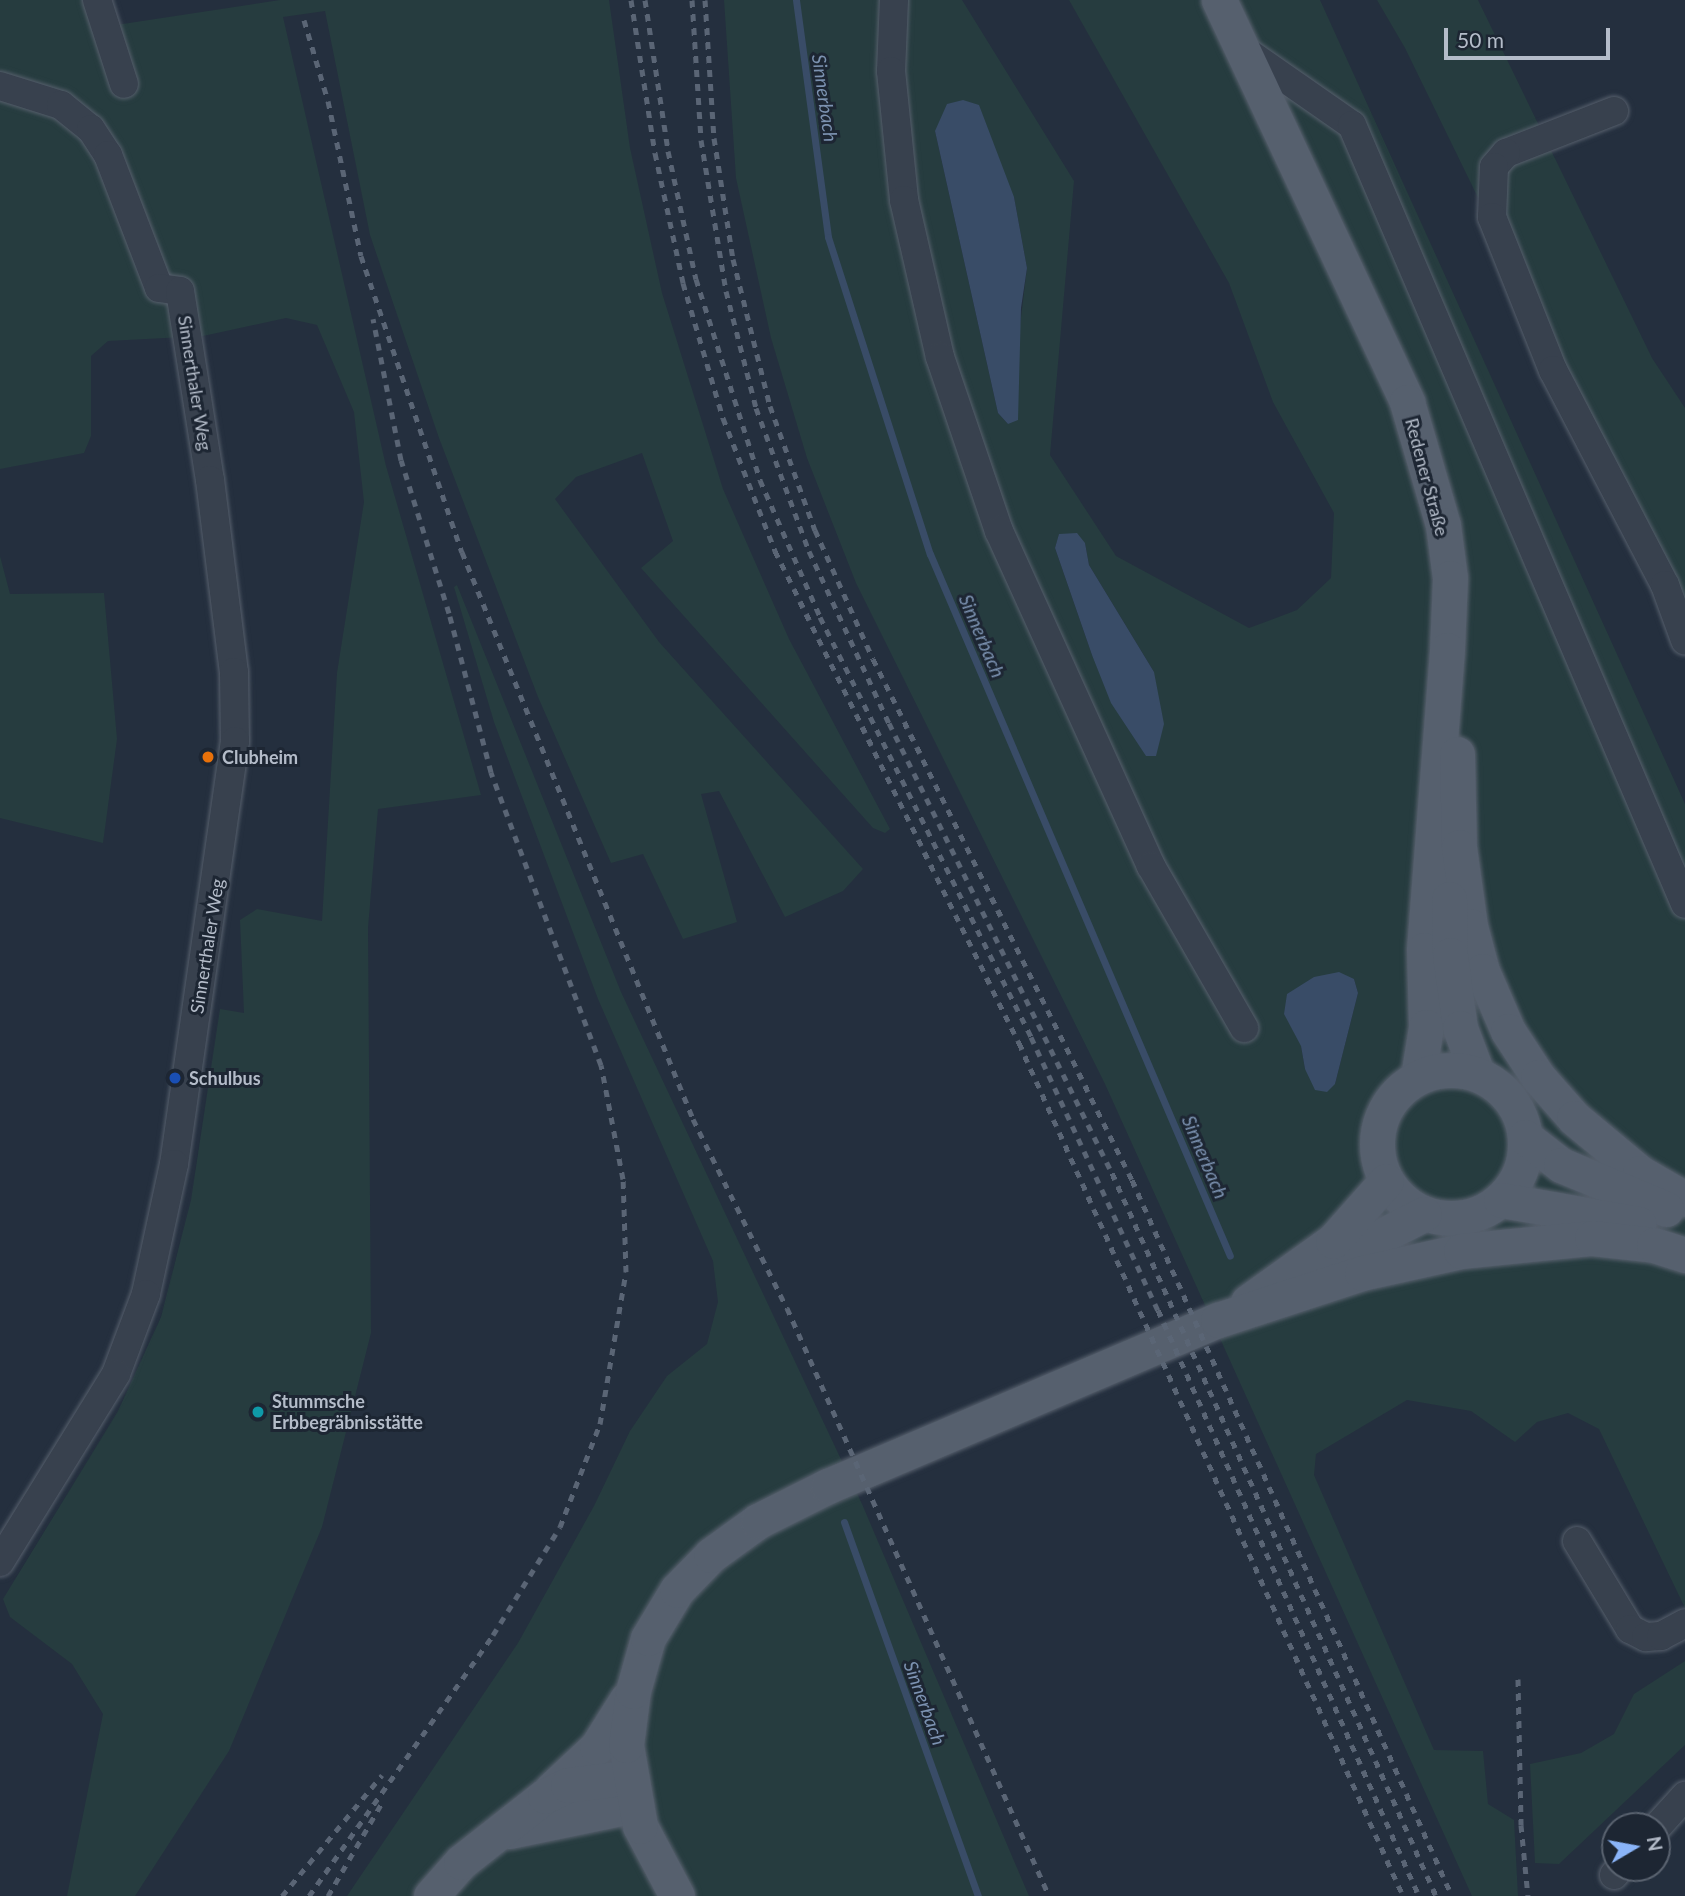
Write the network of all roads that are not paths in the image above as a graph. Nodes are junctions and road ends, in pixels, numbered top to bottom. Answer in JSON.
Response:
{"nodes":[{"id":1,"x":97,"y":0,"type":"edge"},
{"id":2,"x":894,"y":0,"type":"edge"},
{"id":3,"x":1219,"y":0,"type":"edge"},
{"id":4,"x":1240,"y":47,"type":"junction"},
{"id":5,"x":124,"y":84,"type":"dead end"},
{"id":6,"x":0,"y":86,"type":"edge"},
{"id":7,"x":1614,"y":111,"type":"dead end"},
{"id":8,"x":1450,"y":578,"type":"junction"},
{"id":9,"x":1685,"y":640,"type":"edge"},
{"id":10,"x":1455,"y":664,"type":"junction"},
{"id":11,"x":1685,"y":904,"type":"edge"},
{"id":12,"x":1244,"y":1028,"type":"dead end"},
{"id":13,"x":1477,"y":1073,"type":"junction"},
{"id":14,"x":1418,"y":1077,"type":"junction"},
{"id":15,"x":1525,"y":1137,"type":"junction"},
{"id":16,"x":1386,"y":1181,"type":"junction"},
{"id":17,"x":1685,"y":1199,"type":"edge"},
{"id":18,"x":1501,"y":1200,"type":"junction"},
{"id":19,"x":1424,"y":1214,"type":"junction"},
{"id":20,"x":1685,"y":1217,"type":"edge"},
{"id":21,"x":1685,"y":1238,"type":"edge"},
{"id":22,"x":1685,"y":1255,"type":"edge"},
{"id":23,"x":1257,"y":1297,"type":"junction"},
{"id":24,"x":1218,"y":1320,"type":"junction"},
{"id":25,"x":1577,"y":1541,"type":"dead end"},
{"id":26,"x":0,"y":1562,"type":"edge"},
{"id":27,"x":1685,"y":1623,"type":"edge"},
{"id":28,"x":633,"y":1691,"type":"junction"},
{"id":29,"x":633,"y":1791,"type":"junction"},
{"id":30,"x":545,"y":1796,"type":"junction"},
{"id":31,"x":1685,"y":1796,"type":"edge"},
{"id":32,"x":1671,"y":1812,"type":"edge"},
{"id":33,"x":498,"y":1833,"type":"junction"},
{"id":34,"x":431,"y":1896,"type":"edge"},
{"id":35,"x":677,"y":1896,"type":"edge"}],
"edges":[{"from":1,"to":5,"type":"street"},
{"from":2,"to":12,"type":"street"},
{"from":3,"to":4,"type":"main road","name":"Redener Straße"},
{"from":4,"to":8,"type":"main road","name":"Redener Straße"},
{"from":4,"to":11,"type":"street"},
{"from":6,"to":26,"type":"street","name":"Sinnerthaler Weg"},
{"from":7,"to":9,"type":"street"},
{"from":8,"to":10,"type":"main road"},
{"from":8,"to":14,"type":"main road","name":"Redener Straße"},
{"from":10,"to":13,"type":"main road"},
{"from":10,"to":17,"type":"main road"},
{"from":13,"to":14,"type":"main road"},
{"from":13,"to":15,"type":"main road"},
{"from":14,"to":16,"type":"main road"},
{"from":15,"to":18,"type":"main road"},
{"from":15,"to":20,"type":"main road"},
{"from":16,"to":19,"type":"main road"},
{"from":16,"to":23,"type":"main road"},
{"from":18,"to":19,"type":"main road"},
{"from":18,"to":21,"type":"main road"},
{"from":19,"to":23,"type":"main road"},
{"from":22,"to":24,"type":"main road"},
{"from":23,"to":24,"type":"main road"},
{"from":24,"to":28,"type":"main road"},
{"from":25,"to":27,"type":"street"},
{"from":28,"to":29,"type":"main road"},
{"from":28,"to":30,"type":"main road"},
{"from":29,"to":30,"type":"main road"},
{"from":29,"to":33,"type":"main road"},
{"from":29,"to":35,"type":"main road"},
{"from":30,"to":33,"type":"main road"},
{"from":31,"to":32,"type":"street"},
{"from":33,"to":34,"type":"main road"}]}
